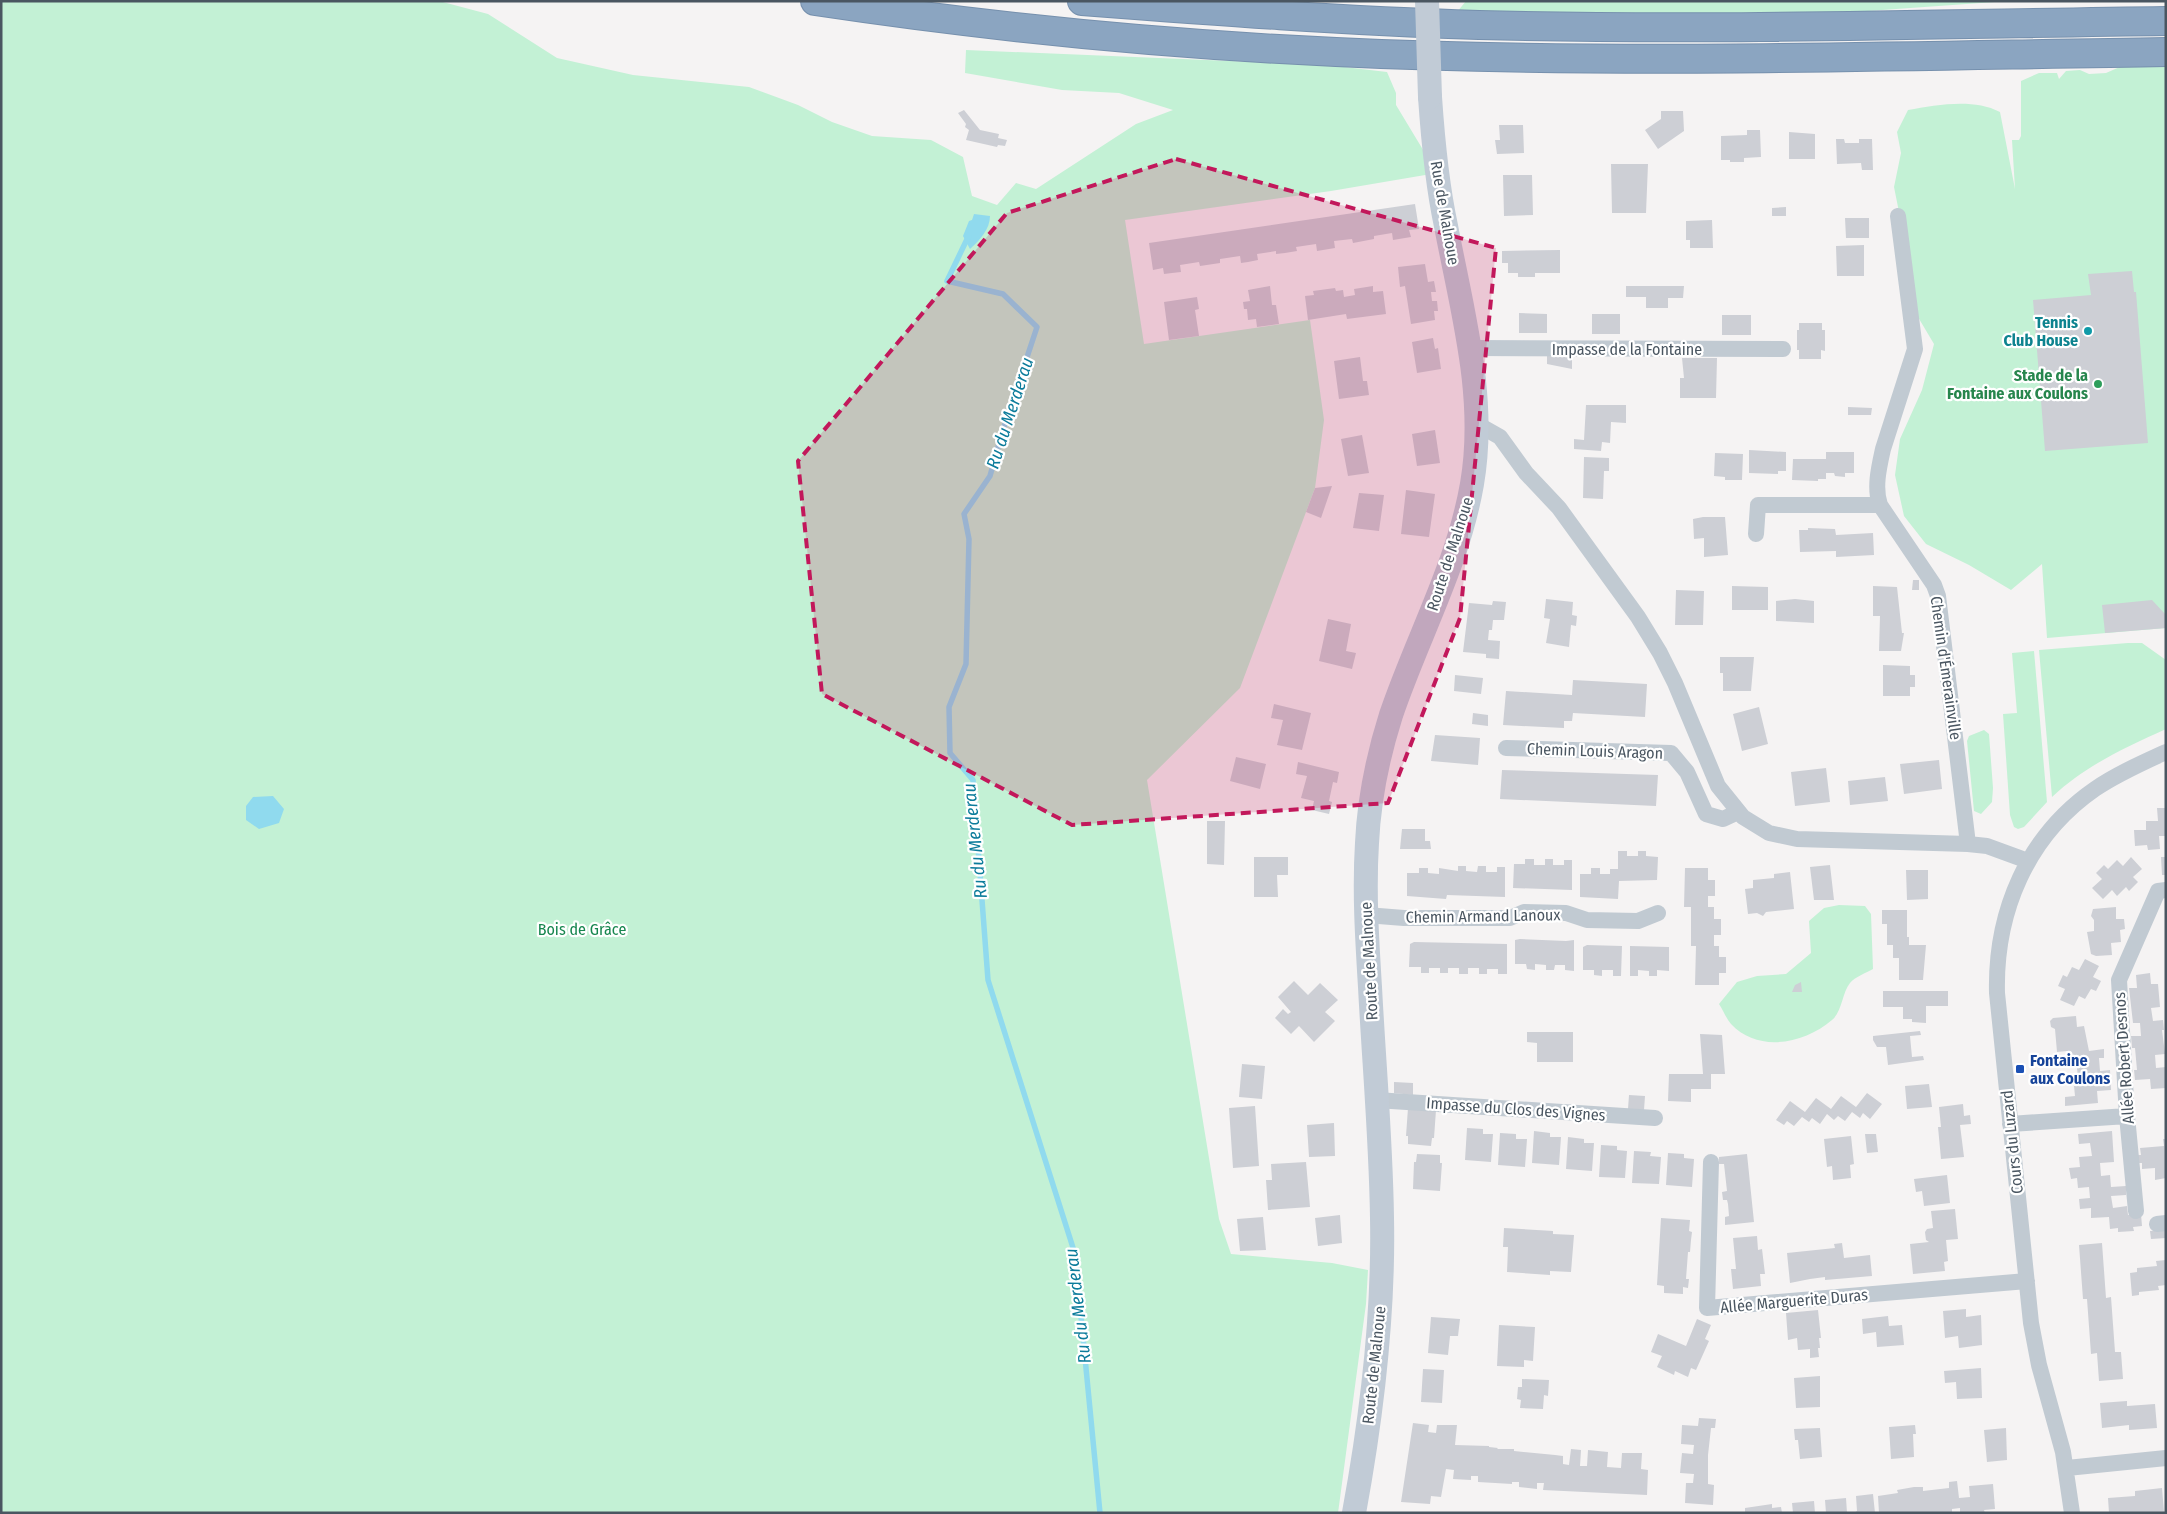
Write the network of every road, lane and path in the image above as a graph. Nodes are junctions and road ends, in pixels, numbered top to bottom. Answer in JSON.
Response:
{"nodes":[{"id":1,"x":815,"y":1,"type":"edge"},
{"id":2,"x":1082,"y":1,"type":"edge"},
{"id":3,"x":1427,"y":1,"type":"edge"},
{"id":4,"x":2166,"y":21,"type":"edge"},
{"id":5,"x":2166,"y":52,"type":"edge"},
{"id":6,"x":1898,"y":216,"type":"dead end"},
{"id":7,"x":1470,"y":348,"type":"junction"},
{"id":8,"x":1784,"y":349,"type":"dead end"},
{"id":9,"x":1477,"y":424,"type":"junction"},
{"id":10,"x":1880,"y":505,"type":"junction"},
{"id":11,"x":1756,"y":534,"type":"dead end"},
{"id":12,"x":1506,"y":748,"type":"dead end"},
{"id":13,"x":2166,"y":752,"type":"edge"},
{"id":14,"x":1738,"y":812,"type":"junction"},
{"id":15,"x":1968,"y":844,"type":"junction"},
{"id":16,"x":2028,"y":861,"type":"junction"},
{"id":17,"x":2166,"y":890,"type":"edge"},
{"id":18,"x":1658,"y":913,"type":"dead end"},
{"id":19,"x":1366,"y":915,"type":"junction"},
{"id":20,"x":1376,"y":1100,"type":"junction"},
{"id":21,"x":2127,"y":1116,"type":"junction"},
{"id":22,"x":1656,"y":1118,"type":"dead end"},
{"id":23,"x":2010,"y":1124,"type":"junction"},
{"id":24,"x":1710,"y":1162,"type":"dead end"},
{"id":25,"x":2136,"y":1211,"type":"dead end"},
{"id":26,"x":2027,"y":1281,"type":"junction"},
{"id":27,"x":2166,"y":1458,"type":"edge"},
{"id":28,"x":2066,"y":1468,"type":"junction"},
{"id":29,"x":1354,"y":1513,"type":"edge"},
{"id":30,"x":2072,"y":1513,"type":"edge"}],
"edges":[{"from":1,"to":5,"type":"highway"},
{"from":2,"to":4,"type":"highway"},
{"from":3,"to":7,"type":"main road","name":"Rue de Malnoue","bridge":true},
{"from":6,"to":10,"type":"street","name":"Chemin d'Émerainville"},
{"from":7,"to":8,"type":"street","name":"Impasse de la Fontaine"},
{"from":7,"to":9,"type":"main road","name":"Rue de Malnoue"},
{"from":9,"to":14,"type":"street"},
{"from":9,"to":19,"type":"main road","name":"Route de Malnoue"},
{"from":10,"to":11,"type":"street"},
{"from":10,"to":15,"type":"street","name":"Chemin d'Émerainville"},
{"from":12,"to":14,"type":"street","name":"Chemin Louis Aragon"},
{"from":13,"to":16,"type":"street","name":"Cours du Luzard"},
{"from":14,"to":15,"type":"street"},
{"from":15,"to":16,"type":"street"},
{"from":16,"to":23,"type":"street","name":"Cours du Luzard"},
{"from":17,"to":21,"type":"street","name":"Allée Robert Desnos"},
{"from":18,"to":19,"type":"street","name":"Chemin Armand Lanoux"},
{"from":19,"to":20,"type":"main road","name":"Route de Malnoue"},
{"from":20,"to":22,"type":"street","name":"Impasse du Clos des Vignes"},
{"from":20,"to":29,"type":"main road","name":"Route de Malnoue"},
{"from":21,"to":23,"type":"street"},
{"from":21,"to":25,"type":"street","name":"Allée Robert Desnos"},
{"from":23,"to":26,"type":"street","name":"Cours du Luzard"},
{"from":24,"to":26,"type":"street","name":"Allée Marguerite Duras"},
{"from":26,"to":28,"type":"street","name":"Cours du Luzard"},
{"from":27,"to":28,"type":"street"},
{"from":28,"to":30,"type":"street","name":"Cours du Luzard"}]}
